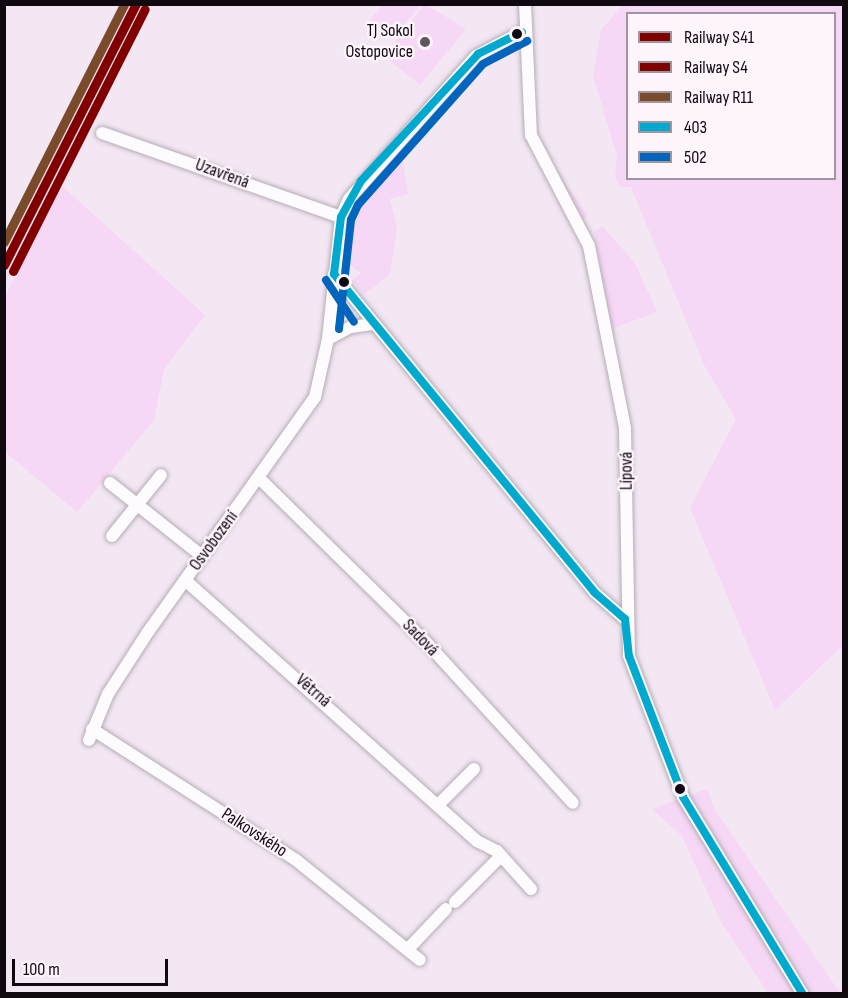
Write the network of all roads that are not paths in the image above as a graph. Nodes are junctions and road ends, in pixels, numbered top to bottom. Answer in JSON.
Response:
{"nodes":[{"id":1,"x":525,"y":4,"type":"edge"},
{"id":2,"x":522,"y":33,"type":"junction"},
{"id":3,"x":102,"y":133,"type":"dead end"},
{"id":4,"x":341,"y":217,"type":"junction"},
{"id":5,"x":334,"y":274,"type":"junction"},
{"id":6,"x":367,"y":321,"type":"junction"},
{"id":7,"x":332,"y":333,"type":"junction"},
{"id":8,"x":162,"y":475,"type":"dead end"},
{"id":9,"x":260,"y":479,"type":"junction"},
{"id":10,"x":110,"y":483,"type":"dead end"},
{"id":11,"x":137,"y":506,"type":"junction"},
{"id":12,"x":112,"y":536,"type":"dead end"},
{"id":13,"x":202,"y":556,"type":"junction"},
{"id":14,"x":185,"y":580,"type":"junction"},
{"id":15,"x":625,"y":619,"type":"junction"},
{"id":16,"x":90,"y":735,"type":"joint"},
{"id":17,"x":474,"y":769,"type":"dead end"},
{"id":18,"x":440,"y":803,"type":"junction"},
{"id":19,"x":573,"y":803,"type":"dead end"},
{"id":20,"x":501,"y":856,"type":"junction"},
{"id":21,"x":531,"y":889,"type":"dead end"},
{"id":22,"x":408,"y":949,"type":"junction"},
{"id":23,"x":420,"y":960,"type":"dead end"},
{"id":24,"x":803,"y":993,"type":"edge"}],
"edges":[{"from":1,"to":2,"type":"street","name":"Lípová"},
{"from":2,"to":4,"type":"street","name":"Osvobození"},
{"from":2,"to":15,"type":"street","name":"Lípová"},
{"from":3,"to":4,"type":"street","name":"Uzavřená"},
{"from":4,"to":5,"type":"street","name":"Osvobození"},
{"from":5,"to":6,"type":"street"},
{"from":5,"to":7,"type":"street","name":"Osvobození"},
{"from":6,"to":7,"type":"street"},
{"from":6,"to":15,"type":"street"},
{"from":7,"to":9,"type":"street","name":"Osvobození"},
{"from":8,"to":11,"type":"street"},
{"from":9,"to":13,"type":"street","name":"Osvobození"},
{"from":9,"to":19,"type":"street","name":"Sadová"},
{"from":10,"to":11,"type":"street"},
{"from":11,"to":12,"type":"street"},
{"from":11,"to":13,"type":"street"},
{"from":13,"to":14,"type":"street","name":"Osvobození"},
{"from":14,"to":16,"type":"street","name":"Osvobození"},
{"from":14,"to":18,"type":"street","name":"Větrná"},
{"from":15,"to":24,"type":"street","name":"Lípová"},
{"from":16,"to":22,"type":"street","name":"Palkovského"},
{"from":17,"to":18,"type":"street"},
{"from":18,"to":20,"type":"street","name":"Větrná"},
{"from":20,"to":21,"type":"street","name":"Větrná"},
{"from":20,"to":22,"type":"street"},
{"from":22,"to":23,"type":"street","name":"Palkovského"}]}
